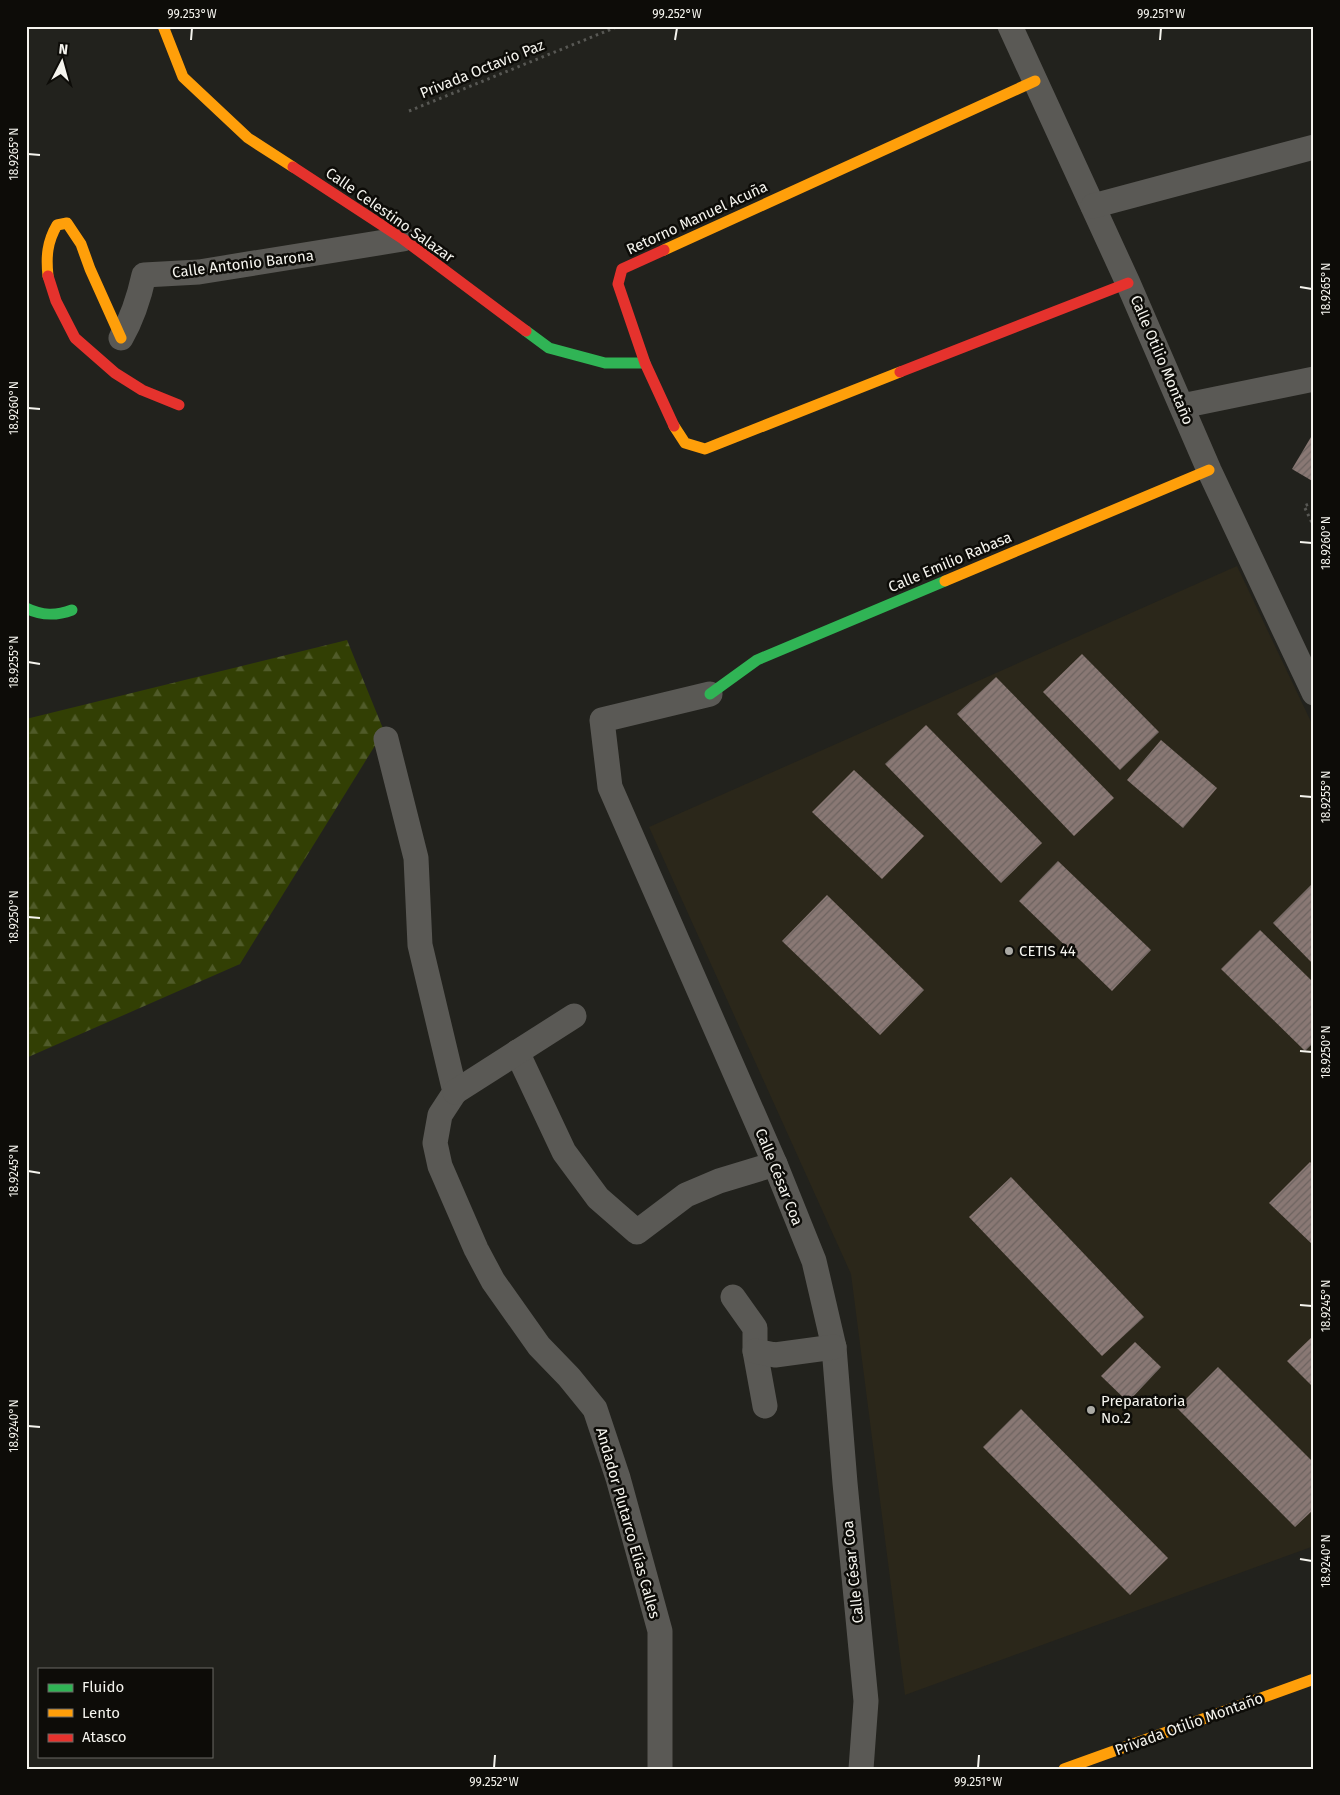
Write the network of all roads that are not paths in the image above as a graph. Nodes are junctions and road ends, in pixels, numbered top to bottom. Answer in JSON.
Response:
{"nodes":[{"id":1,"x":163,"y":26,"type":"edge"},
{"id":2,"x":1010,"y":26,"type":"edge"},
{"id":3,"x":1035,"y":81,"type":"junction"},
{"id":4,"x":1314,"y":147,"type":"edge"},
{"id":5,"x":1093,"y":206,"type":"junction"},
{"id":6,"x":403,"y":239,"type":"junction"},
{"id":7,"x":1128,"y":282,"type":"junction"},
{"id":8,"x":121,"y":338,"type":"joint"},
{"id":9,"x":645,"y":363,"type":"junction"},
{"id":10,"x":1314,"y":379,"type":"edge"},
{"id":11,"x":179,"y":405,"type":"dead end"},
{"id":12,"x":1182,"y":406,"type":"junction"},
{"id":13,"x":1209,"y":470,"type":"junction"},
{"id":14,"x":26,"y":608,"type":"edge"},
{"id":15,"x":72,"y":610,"type":"dead end"},
{"id":16,"x":1314,"y":693,"type":"edge"},
{"id":17,"x":710,"y":694,"type":"joint"},
{"id":18,"x":386,"y":739,"type":"dead end"},
{"id":19,"x":574,"y":1016,"type":"dead end"},
{"id":20,"x":517,"y":1052,"type":"junction"},
{"id":21,"x":455,"y":1092,"type":"junction"},
{"id":22,"x":775,"y":1164,"type":"junction"},
{"id":23,"x":734,"y":1297,"type":"dead end"},
{"id":24,"x":834,"y":1347,"type":"junction"},
{"id":25,"x":755,"y":1351,"type":"junction"},
{"id":26,"x":765,"y":1406,"type":"dead end"},
{"id":27,"x":1314,"y":1679,"type":"edge"},
{"id":28,"x":660,"y":1769,"type":"edge"},
{"id":29,"x":861,"y":1769,"type":"edge"},
{"id":30,"x":1064,"y":1769,"type":"edge"}],
"edges":[{"from":1,"to":6,"type":"street","name":"Calle Celestino Salazar"},
{"from":2,"to":3,"type":"street","name":"Calle Otilio Montaño"},
{"from":3,"to":5,"type":"street","name":"Calle Otilio Montaño"},
{"from":3,"to":9,"type":"street","name":"Retorno Manuel Acuña"},
{"from":4,"to":5,"type":"street"},
{"from":5,"to":7,"type":"street","name":"Calle Otilio Montaño"},
{"from":6,"to":8,"type":"street","name":"Calle Antonio Barona"},
{"from":6,"to":9,"type":"street","name":"Calle Celestino Salazar"},
{"from":7,"to":9,"type":"street","name":"Retorno Manuel Acuña"},
{"from":7,"to":12,"type":"street","name":"Calle Otilio Montaño"},
{"from":8,"to":11,"type":"street","name":"Calle Antonio Barona"},
{"from":10,"to":12,"type":"street"},
{"from":12,"to":13,"type":"street","name":"Calle Otilio Montaño"},
{"from":13,"to":16,"type":"street","name":"Calle Otilio Montaño"},
{"from":13,"to":17,"type":"street","name":"Calle Emilio Rabasa"},
{"from":14,"to":15,"type":"street"},
{"from":17,"to":22,"type":"street","name":"Calle César Coa"},
{"from":18,"to":21,"type":"street"},
{"from":19,"to":20,"type":"street"},
{"from":20,"to":21,"type":"street"},
{"from":20,"to":22,"type":"street"},
{"from":21,"to":28,"type":"street","name":"Andador Plutarco Elías Calles"},
{"from":22,"to":24,"type":"street","name":"Calle César Coa"},
{"from":23,"to":25,"type":"street"},
{"from":24,"to":25,"type":"street"},
{"from":24,"to":29,"type":"street","name":"Calle César Coa"},
{"from":25,"to":26,"type":"street"},
{"from":27,"to":30,"type":"street","name":"Privada Otilio Montaño"}]}
